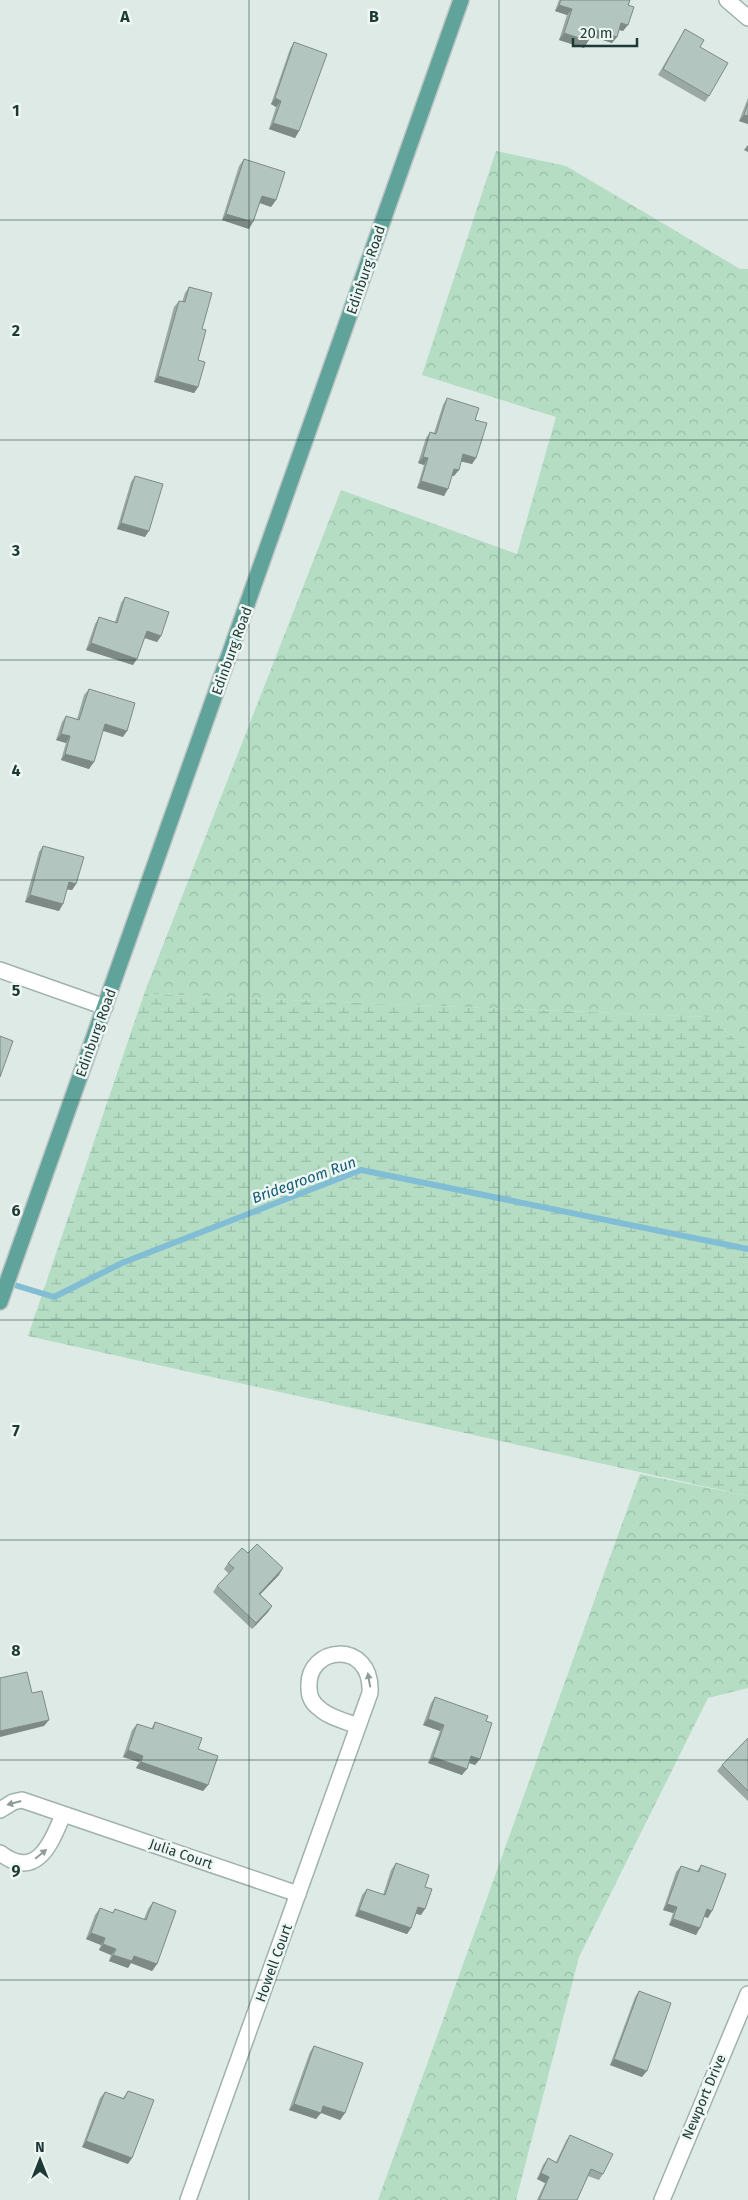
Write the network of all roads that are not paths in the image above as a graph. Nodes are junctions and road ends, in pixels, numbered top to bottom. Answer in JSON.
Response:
{"nodes":[{"id":1,"x":461,"y":0,"type":"edge"},
{"id":2,"x":727,"y":0,"type":"edge"},
{"id":3,"x":748,"y":18,"type":"edge"},
{"id":4,"x":0,"y":970,"type":"edge"},
{"id":5,"x":105,"y":1006,"type":"junction"},
{"id":6,"x":2,"y":1297,"type":"edge"},
{"id":7,"x":358,"y":1726,"type":"junction"},
{"id":8,"x":0,"y":1810,"type":"edge"},
{"id":9,"x":63,"y":1814,"type":"junction"},
{"id":10,"x":0,"y":1853,"type":"edge"},
{"id":11,"x":298,"y":1894,"type":"junction"},
{"id":12,"x":748,"y":1994,"type":"edge"},
{"id":13,"x":188,"y":2200,"type":"edge"},
{"id":14,"x":662,"y":2200,"type":"edge"}],
"edges":[{"from":1,"to":5,"type":"main road","name":"Edinburg Road"},
{"from":2,"to":3,"type":"street"},
{"from":4,"to":5,"type":"street"},
{"from":5,"to":6,"type":"main road","name":"Edinburg Road"},
{"from":7,"to":7,"type":"street","name":"Howell Court","one_way":true},
{"from":7,"to":11,"type":"street","name":"Howell Court"},
{"from":9,"to":8,"type":"street","name":"Julia Court","one_way":true},
{"from":10,"to":9,"type":"street","one_way":true},
{"from":9,"to":11,"type":"street","name":"Julia Court"},
{"from":11,"to":13,"type":"street","name":"Howell Court"},
{"from":12,"to":14,"type":"street","name":"Newport Drive"}]}
